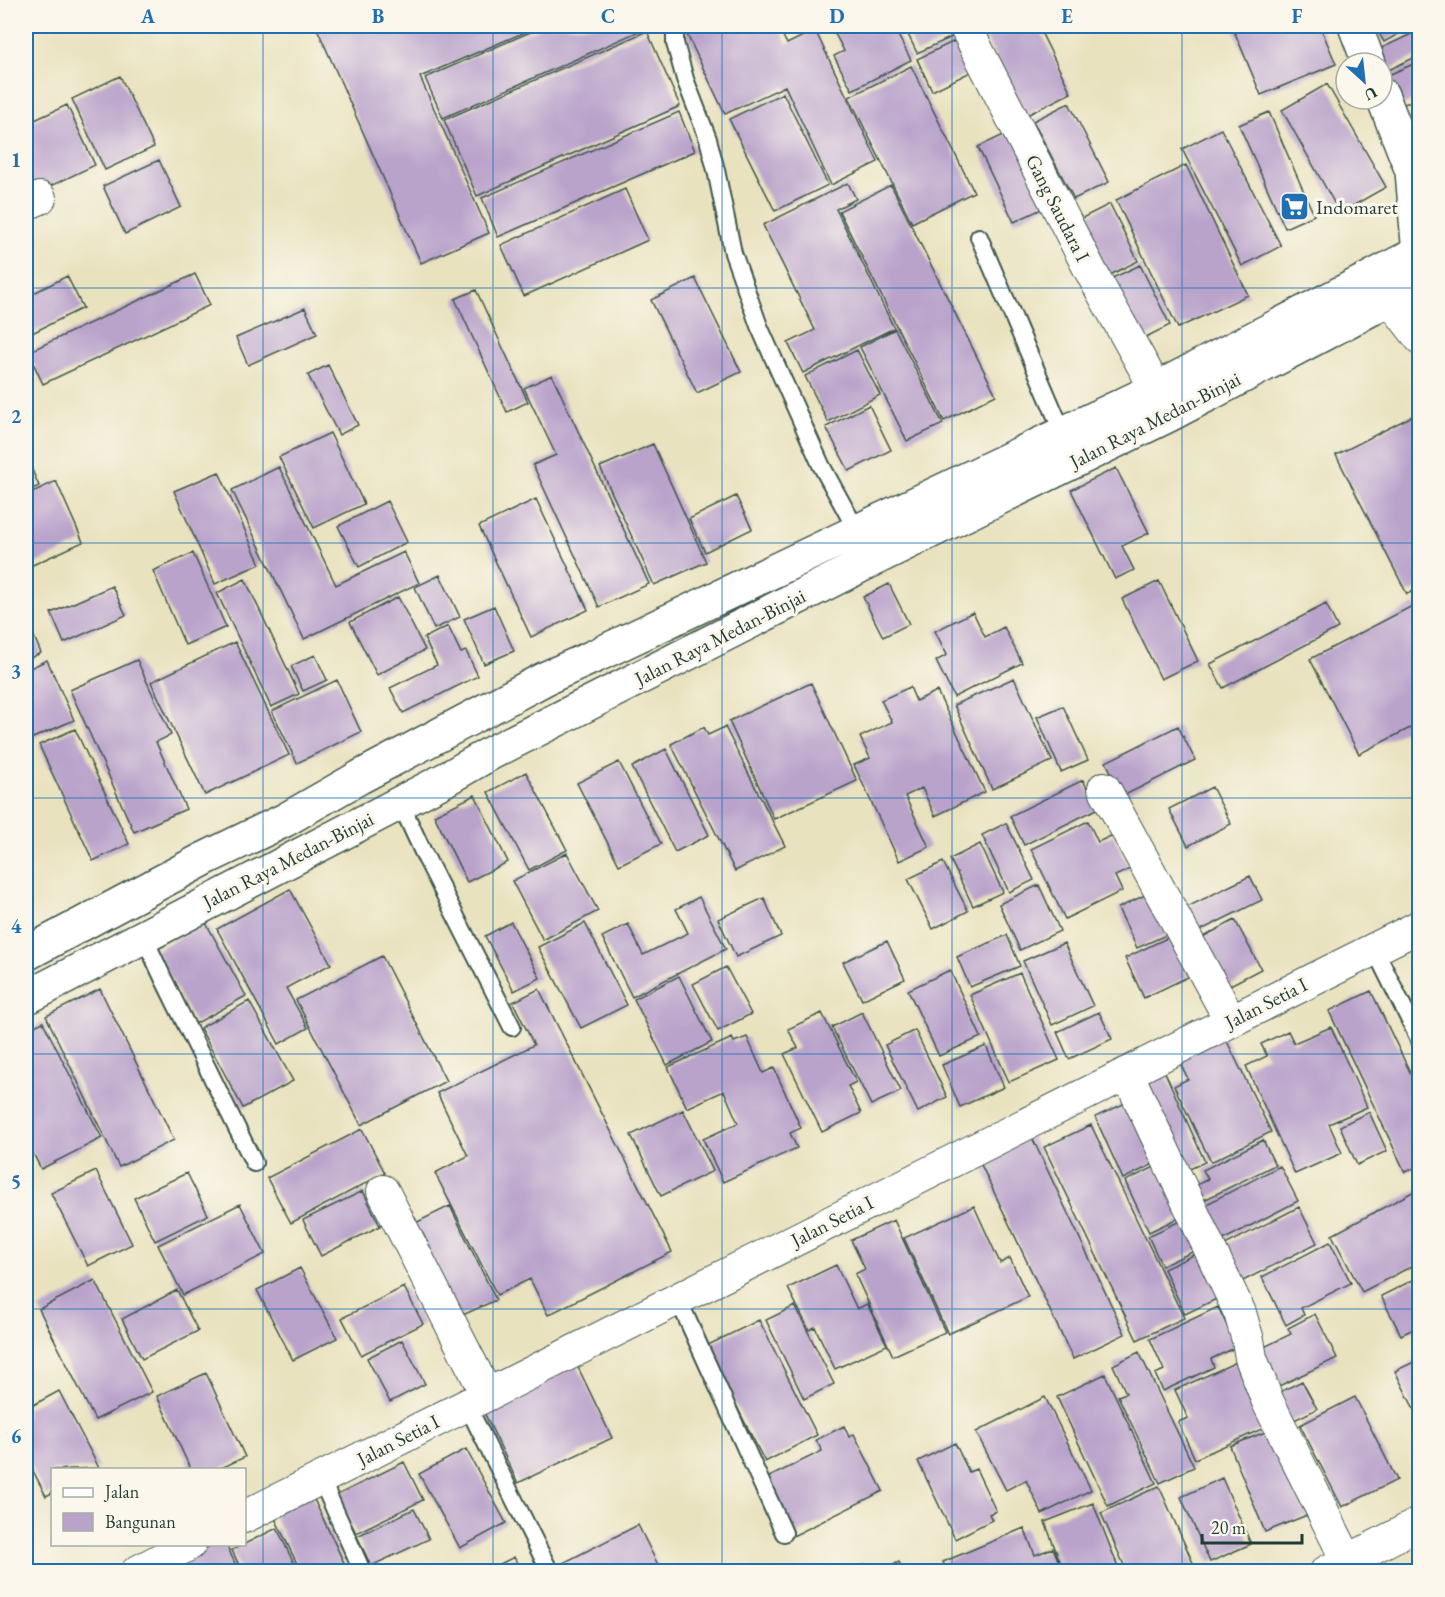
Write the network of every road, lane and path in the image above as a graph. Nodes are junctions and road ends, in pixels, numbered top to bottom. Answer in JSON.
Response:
{"nodes":[{"id":1,"x":675,"y":26,"type":"edge"},
{"id":2,"x":965,"y":26,"type":"edge"},
{"id":3,"x":1354,"y":26,"type":"edge"},
{"id":4,"x":1365,"y":51,"type":"edge"},
{"id":5,"x":1389,"y":111,"type":"edge"},
{"id":6,"x":1416,"y":174,"type":"edge"},
{"id":7,"x":979,"y":237,"type":"dead end"},
{"id":8,"x":1419,"y":257,"type":"edge"},
{"id":9,"x":1384,"y":286,"type":"junction"},
{"id":10,"x":1419,"y":286,"type":"edge"},
{"id":11,"x":1419,"y":338,"type":"edge"},
{"id":12,"x":1156,"y":389,"type":"junction"},
{"id":13,"x":1063,"y":434,"type":"junction"},
{"id":14,"x":857,"y":531,"type":"junction"},
{"id":15,"x":1104,"y":788,"type":"dead end"},
{"id":16,"x":400,"y":802,"type":"junction"},
{"id":17,"x":1419,"y":926,"type":"edge"},
{"id":18,"x":143,"y":935,"type":"junction"},
{"id":19,"x":1374,"y":948,"type":"junction"},
{"id":20,"x":26,"y":954,"type":"edge"},
{"id":21,"x":26,"y":998,"type":"edge"},
{"id":22,"x":1231,"y":1021,"type":"junction"},
{"id":23,"x":512,"y":1027,"type":"dead end"},
{"id":24,"x":1419,"y":1041,"type":"edge"},
{"id":25,"x":1127,"y":1073,"type":"junction"},
{"id":26,"x":254,"y":1163,"type":"dead end"},
{"id":27,"x":383,"y":1191,"type":"dead end"},
{"id":28,"x":678,"y":1299,"type":"junction"},
{"id":29,"x":477,"y":1400,"type":"junction"},
{"id":30,"x":321,"y":1479,"type":"junction"},
{"id":31,"x":246,"y":1516,"type":"edge"},
{"id":32,"x":1419,"y":1523,"type":"edge"},
{"id":33,"x":784,"y":1533,"type":"dead end"},
{"id":34,"x":188,"y":1546,"type":"edge"},
{"id":35,"x":359,"y":1564,"type":"dead end"},
{"id":36,"x":1336,"y":1566,"type":"edge"},
{"id":37,"x":137,"y":1572,"type":"edge"},
{"id":38,"x":550,"y":1572,"type":"edge"}],
"edges":[{"from":1,"to":14,"type":"lane"},
{"from":2,"to":12,"type":"street","name":"Gang Saudara I"},
{"from":3,"to":4,"type":"main road"},
{"from":5,"to":6,"type":"main road"},
{"from":6,"to":8,"type":"main road"},
{"from":7,"to":13,"type":"lane"},
{"from":8,"to":9,"type":"main road","name":"Jalan Raya Medan-Binjai"},
{"from":9,"to":10,"type":"main road","name":"Jalan Raya Medan-Binjai"},
{"from":9,"to":11,"type":"street"},
{"from":9,"to":12,"type":"main road","name":"Jalan Raya Medan-Binjai"},
{"from":9,"to":16,"type":"main road","name":"Jalan Raya Medan-Binjai"},
{"from":12,"to":13,"type":"main road","name":"Jalan Raya Medan-Binjai"},
{"from":13,"to":14,"type":"main road","name":"Jalan Raya Medan-Binjai"},
{"from":14,"to":20,"type":"main road","name":"Jalan Raya Medan-Binjai"},
{"from":15,"to":22,"type":"street"},
{"from":16,"to":18,"type":"main road","name":"Jalan Raya Medan-Binjai"},
{"from":16,"to":23,"type":"lane"},
{"from":17,"to":19,"type":"street","name":"Jalan Setia I"},
{"from":18,"to":21,"type":"main road","name":"Jalan Raya Medan-Binjai"},
{"from":18,"to":26,"type":"lane"},
{"from":19,"to":22,"type":"street","name":"Jalan Setia I"},
{"from":19,"to":24,"type":"lane"},
{"from":22,"to":25,"type":"street","name":"Jalan Setia I"},
{"from":25,"to":28,"type":"street","name":"Jalan Setia I"},
{"from":25,"to":36,"type":"street"},
{"from":27,"to":29,"type":"street"},
{"from":28,"to":29,"type":"street","name":"Jalan Setia I"},
{"from":28,"to":33,"type":"lane"},
{"from":29,"to":30,"type":"street","name":"Jalan Setia I"},
{"from":29,"to":38,"type":"lane"},
{"from":30,"to":31,"type":"street","name":"Jalan Setia I"},
{"from":30,"to":35,"type":"lane"},
{"from":32,"to":36,"type":"street"},
{"from":34,"to":37,"type":"street"}]}
